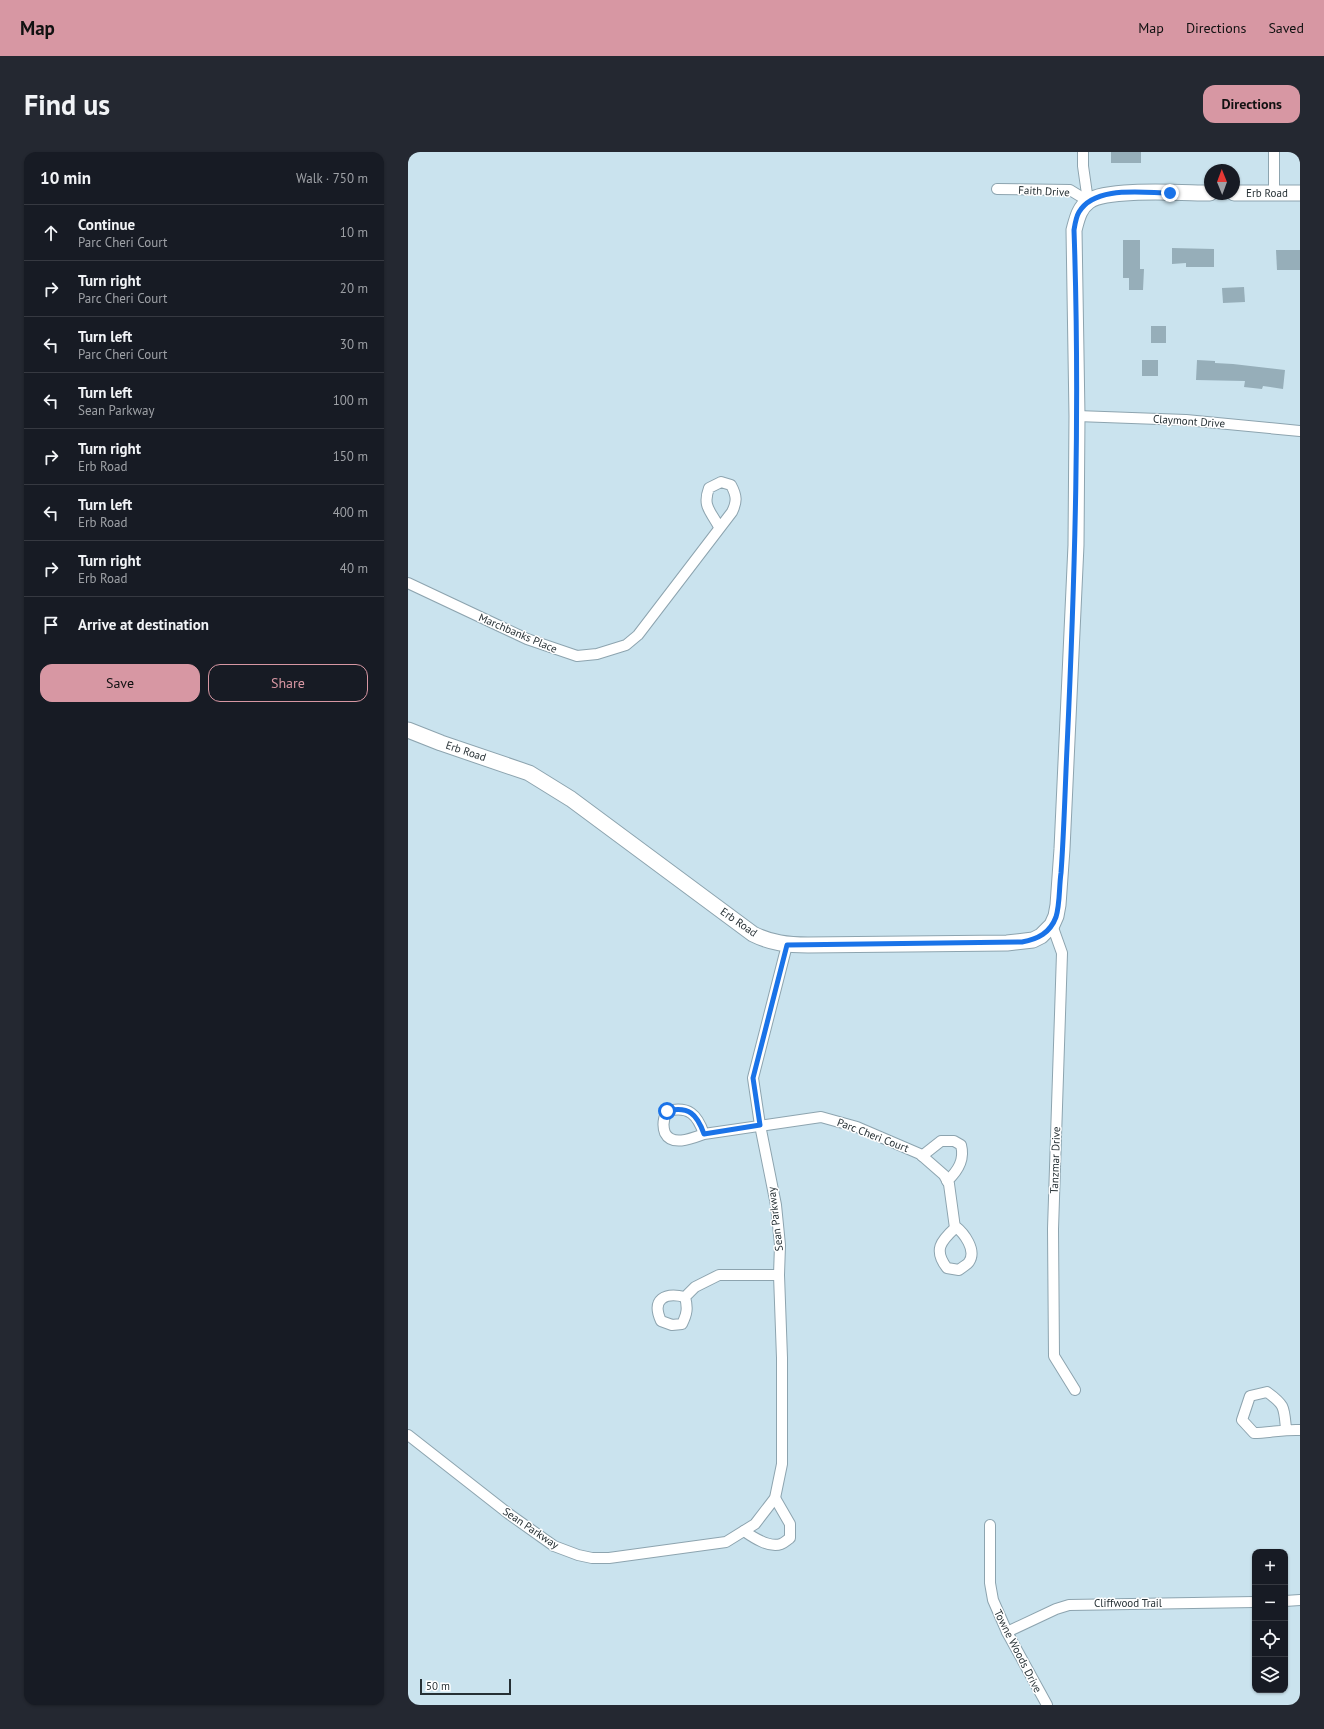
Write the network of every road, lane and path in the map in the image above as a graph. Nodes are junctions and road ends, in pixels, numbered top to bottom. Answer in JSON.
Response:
{"nodes":[{"id":1,"x":1083,"y":152,"type":"edge"},
{"id":2,"x":1274,"y":152,"type":"edge"},
{"id":3,"x":996,"y":189,"type":"dead end"},
{"id":4,"x":1204,"y":193,"type":"edge"},
{"id":5,"x":1240,"y":193,"type":"edge"},
{"id":6,"x":1300,"y":193,"type":"edge"},
{"id":7,"x":1274,"y":194,"type":"junction"},
{"id":8,"x":1088,"y":202,"type":"junction"},
{"id":9,"x":1077,"y":416,"type":"junction"},
{"id":10,"x":1300,"y":431,"type":"edge"},
{"id":11,"x":719,"y":527,"type":"dead end"},
{"id":12,"x":408,"y":583,"type":"edge"},
{"id":13,"x":408,"y":730,"type":"edge"},
{"id":14,"x":1052,"y":925,"type":"junction"},
{"id":15,"x":787,"y":945,"type":"junction"},
{"id":16,"x":760,"y":1125,"type":"junction"},
{"id":17,"x":704,"y":1134,"type":"dead end"},
{"id":18,"x":922,"y":1156,"type":"junction"},
{"id":19,"x":947,"y":1181,"type":"junction"},
{"id":20,"x":955,"y":1226,"type":"dead end"},
{"id":21,"x":779,"y":1275,"type":"junction"},
{"id":22,"x":685,"y":1297,"type":"dead end"},
{"id":23,"x":1075,"y":1390,"type":"dead end"},
{"id":24,"x":1286,"y":1429,"type":"junction"},
{"id":25,"x":1300,"y":1430,"type":"edge"},
{"id":26,"x":408,"y":1435,"type":"edge"},
{"id":27,"x":775,"y":1498,"type":"junction"},
{"id":28,"x":990,"y":1525,"type":"dead end"},
{"id":29,"x":744,"y":1531,"type":"junction"},
{"id":30,"x":1300,"y":1600,"type":"edge"},
{"id":31,"x":1288,"y":1601,"type":"edge"},
{"id":32,"x":1252,"y":1602,"type":"edge"},
{"id":33,"x":1007,"y":1632,"type":"junction"},
{"id":34,"x":1044,"y":1704,"type":"edge"}],
"edges":[{"from":1,"to":8,"type":"street"},
{"from":2,"to":7,"type":"street"},
{"from":3,"to":8,"type":"street","name":"Faith Drive"},
{"from":4,"to":8,"type":"street"},
{"from":5,"to":7,"type":"street","name":"Erb Road"},
{"from":6,"to":7,"type":"street","name":"Erb Road"},
{"from":8,"to":9,"type":"street"},
{"from":9,"to":10,"type":"street","name":"Claymont Drive"},
{"from":9,"to":14,"type":"street"},
{"from":11,"to":12,"type":"street","name":"Marchbanks Place"},
{"from":13,"to":15,"type":"street","name":"Erb Road"},
{"from":14,"to":15,"type":"street","name":"Erb Road"},
{"from":14,"to":23,"type":"street","name":"Tanzmar Drive"},
{"from":15,"to":16,"type":"street","name":"Sean Parkway"},
{"from":16,"to":17,"type":"street","name":"Parc Cheri Court"},
{"from":16,"to":18,"type":"street","name":"Parc Cheri Court"},
{"from":16,"to":21,"type":"street","name":"Sean Parkway"},
{"from":18,"to":19,"type":"street","name":"Parc Cheri Court"},
{"from":18,"to":19,"type":"street","name":"Parc Cheri Court"},
{"from":19,"to":20,"type":"street","name":"Parc Cheri Court"},
{"from":21,"to":22,"type":"street"},
{"from":21,"to":27,"type":"street","name":"Sean Parkway"},
{"from":24,"to":24,"type":"street"},
{"from":24,"to":25,"type":"street"},
{"from":26,"to":29,"type":"street","name":"Sean Parkway"},
{"from":27,"to":29,"type":"street","name":"Sean Parkway"},
{"from":27,"to":29,"type":"street"},
{"from":28,"to":33,"type":"street","name":"Towne Woods Drive"},
{"from":30,"to":31,"type":"street"},
{"from":32,"to":33,"type":"street","name":"Cliffwood Trail"},
{"from":33,"to":34,"type":"street","name":"Towne Woods Drive"}]}
